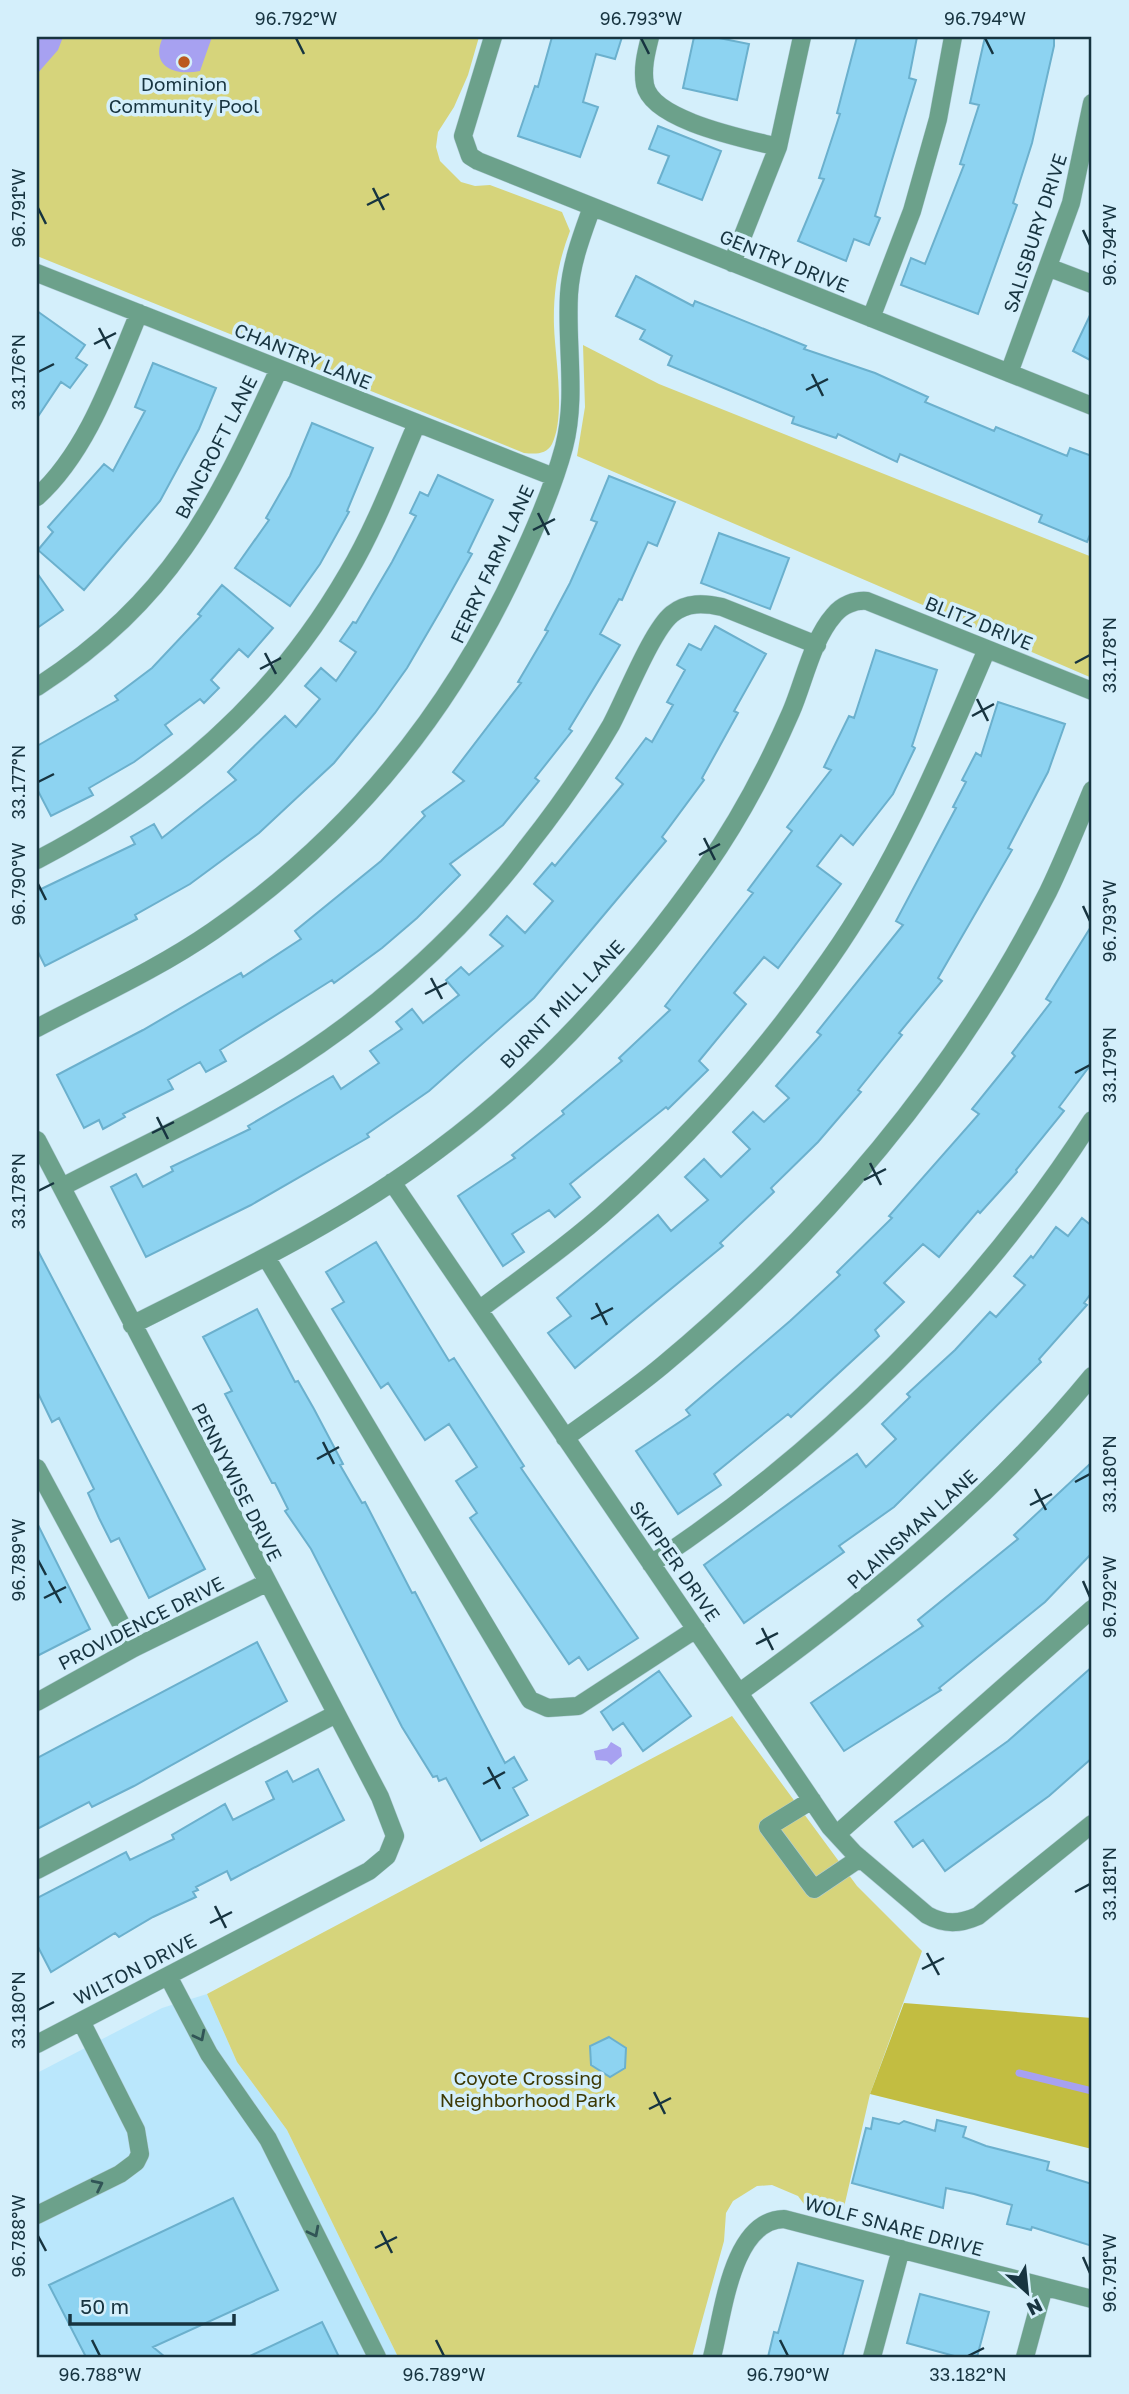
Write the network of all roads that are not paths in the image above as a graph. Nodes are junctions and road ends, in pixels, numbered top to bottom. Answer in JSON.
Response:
{"nodes":[{"id":1,"x":493,"y":37,"type":"edge"},
{"id":2,"x":650,"y":37,"type":"edge"},
{"id":3,"x":802,"y":37,"type":"edge"},
{"id":4,"x":953,"y":37,"type":"edge"},
{"id":5,"x":1092,"y":103,"type":"edge"},
{"id":6,"x":778,"y":147,"type":"junction"},
{"id":7,"x":592,"y":207,"type":"junction"},
{"id":8,"x":732,"y":263,"type":"junction"},
{"id":9,"x":1050,"y":268,"type":"junction"},
{"id":10,"x":37,"y":273,"type":"edge"},
{"id":11,"x":1092,"y":284,"type":"edge"},
{"id":12,"x":139,"y":313,"type":"junction"},
{"id":13,"x":872,"y":318,"type":"junction"},
{"id":14,"x":279,"y":369,"type":"junction"},
{"id":15,"x":1009,"y":373,"type":"junction"},
{"id":16,"x":1092,"y":406,"type":"edge"},
{"id":17,"x":417,"y":423,"type":"junction"},
{"id":18,"x":554,"y":477,"type":"junction"},
{"id":19,"x":37,"y":497,"type":"edge"},
{"id":20,"x":850,"y":603,"type":"joint"},
{"id":21,"x":817,"y":645,"type":"junction"},
{"id":22,"x":987,"y":649,"type":"junction"},
{"id":23,"x":37,"y":687,"type":"edge"},
{"id":24,"x":1092,"y":691,"type":"edge"},
{"id":25,"x":1092,"y":790,"type":"edge"},
{"id":26,"x":37,"y":860,"type":"edge"},
{"id":27,"x":37,"y":1028,"type":"edge"},
{"id":28,"x":1092,"y":1120,"type":"edge"},
{"id":29,"x":37,"y":1140,"type":"edge"},
{"id":30,"x":392,"y":1182,"type":"junction"},
{"id":31,"x":62,"y":1187,"type":"junction"},
{"id":32,"x":266,"y":1257,"type":"junction"},
{"id":33,"x":479,"y":1310,"type":"junction"},
{"id":34,"x":132,"y":1325,"type":"junction"},
{"id":35,"x":1092,"y":1376,"type":"edge"},
{"id":36,"x":565,"y":1438,"type":"junction"},
{"id":37,"x":37,"y":1468,"type":"edge"},
{"id":38,"x":651,"y":1564,"type":"junction"},
{"id":39,"x":266,"y":1583,"type":"junction"},
{"id":40,"x":1092,"y":1609,"type":"edge"},
{"id":41,"x":696,"y":1629,"type":"junction"},
{"id":42,"x":134,"y":1648,"type":"junction"},
{"id":43,"x":740,"y":1692,"type":"junction"},
{"id":44,"x":37,"y":1702,"type":"edge"},
{"id":45,"x":336,"y":1714,"type":"junction"},
{"id":46,"x":812,"y":1800,"type":"junction"},
{"id":47,"x":1092,"y":1824,"type":"edge"},
{"id":48,"x":837,"y":1834,"type":"junction"},
{"id":49,"x":394,"y":1844,"type":"joint"},
{"id":50,"x":860,"y":1858,"type":"junction"},
{"id":51,"x":37,"y":1870,"type":"edge"},
{"id":52,"x":168,"y":1976,"type":"junction"},
{"id":53,"x":81,"y":2021,"type":"junction"},
{"id":54,"x":37,"y":2044,"type":"edge"},
{"id":55,"x":37,"y":2214,"type":"edge"},
{"id":56,"x":901,"y":2249,"type":"junction"},
{"id":57,"x":1044,"y":2287,"type":"junction"},
{"id":58,"x":1092,"y":2299,"type":"edge"},
{"id":59,"x":377,"y":2357,"type":"edge"},
{"id":60,"x":712,"y":2357,"type":"edge"},
{"id":61,"x":872,"y":2357,"type":"edge"},
{"id":62,"x":1025,"y":2357,"type":"edge"}],
"edges":[{"from":1,"to":7,"type":"street","name":"GENTRY DRIVE"},
{"from":2,"to":6,"type":"street"},
{"from":3,"to":6,"type":"street"},
{"from":4,"to":13,"type":"street"},
{"from":5,"to":9,"type":"street","name":"SALISBURY DRIVE"},
{"from":6,"to":8,"type":"street"},
{"from":7,"to":8,"type":"street","name":"GENTRY DRIVE"},
{"from":7,"to":18,"type":"street","name":"FERRY FARM LANE"},
{"from":8,"to":13,"type":"street","name":"GENTRY DRIVE"},
{"from":9,"to":11,"type":"street"},
{"from":9,"to":15,"type":"street","name":"SALISBURY DRIVE"},
{"from":10,"to":12,"type":"street","name":"CHANTRY LANE"},
{"from":12,"to":14,"type":"street","name":"CHANTRY LANE"},
{"from":12,"to":19,"type":"street"},
{"from":13,"to":15,"type":"street","name":"GENTRY DRIVE"},
{"from":14,"to":17,"type":"street","name":"CHANTRY LANE"},
{"from":14,"to":23,"type":"street","name":"BANCROFT LANE"},
{"from":15,"to":16,"type":"street","name":"GENTRY DRIVE"},
{"from":17,"to":18,"type":"street","name":"CHANTRY LANE"},
{"from":17,"to":26,"type":"street"},
{"from":18,"to":27,"type":"street","name":"FERRY FARM LANE"},
{"from":20,"to":21,"type":"street","name":"BURNT MILL LANE"},
{"from":20,"to":22,"type":"street","name":"BLITZ DRIVE"},
{"from":21,"to":30,"type":"street","name":"BURNT MILL LANE"},
{"from":21,"to":31,"type":"street"},
{"from":22,"to":24,"type":"street","name":"BLITZ DRIVE"},
{"from":22,"to":33,"type":"street"},
{"from":25,"to":36,"type":"street"},
{"from":28,"to":38,"type":"street"},
{"from":29,"to":31,"type":"street","name":"PENNYWISE DRIVE"},
{"from":30,"to":32,"type":"street","name":"BURNT MILL LANE"},
{"from":30,"to":33,"type":"street","name":"SKIPPER DRIVE"},
{"from":31,"to":34,"type":"street","name":"PENNYWISE DRIVE"},
{"from":32,"to":34,"type":"street","name":"BURNT MILL LANE"},
{"from":32,"to":41,"type":"street"},
{"from":33,"to":36,"type":"street","name":"SKIPPER DRIVE"},
{"from":34,"to":39,"type":"street","name":"PENNYWISE DRIVE"},
{"from":35,"to":43,"type":"street","name":"PLAINSMAN LANE"},
{"from":36,"to":38,"type":"street","name":"SKIPPER DRIVE"},
{"from":37,"to":42,"type":"street"},
{"from":38,"to":41,"type":"street","name":"SKIPPER DRIVE"},
{"from":39,"to":42,"type":"street","name":"PROVIDENCE DRIVE"},
{"from":39,"to":45,"type":"street","name":"PENNYWISE DRIVE"},
{"from":40,"to":48,"type":"street"},
{"from":41,"to":43,"type":"street","name":"SKIPPER DRIVE"},
{"from":42,"to":44,"type":"street","name":"PROVIDENCE DRIVE"},
{"from":43,"to":46,"type":"street","name":"SKIPPER DRIVE"},
{"from":45,"to":49,"type":"street","name":"PENNYWISE DRIVE"},
{"from":45,"to":51,"type":"street"},
{"from":46,"to":48,"type":"street","name":"SKIPPER DRIVE"},
{"from":46,"to":50,"type":"street"},
{"from":47,"to":50,"type":"street","name":"SKIPPER DRIVE"},
{"from":48,"to":50,"type":"street","name":"SKIPPER DRIVE"},
{"from":49,"to":52,"type":"street","name":"WILTON DRIVE"},
{"from":52,"to":53,"type":"street","name":"WILTON DRIVE"},
{"from":52,"to":59,"type":"street","one_way":true},
{"from":53,"to":54,"type":"street","name":"WILTON DRIVE"},
{"from":55,"to":53,"type":"street","one_way":true},
{"from":56,"to":57,"type":"street","name":"WOLF SNARE DRIVE"},
{"from":56,"to":60,"type":"street","name":"WOLF SNARE DRIVE"},
{"from":56,"to":61,"type":"street"},
{"from":57,"to":58,"type":"street","name":"WOLF SNARE DRIVE"},
{"from":57,"to":62,"type":"street"}]}
